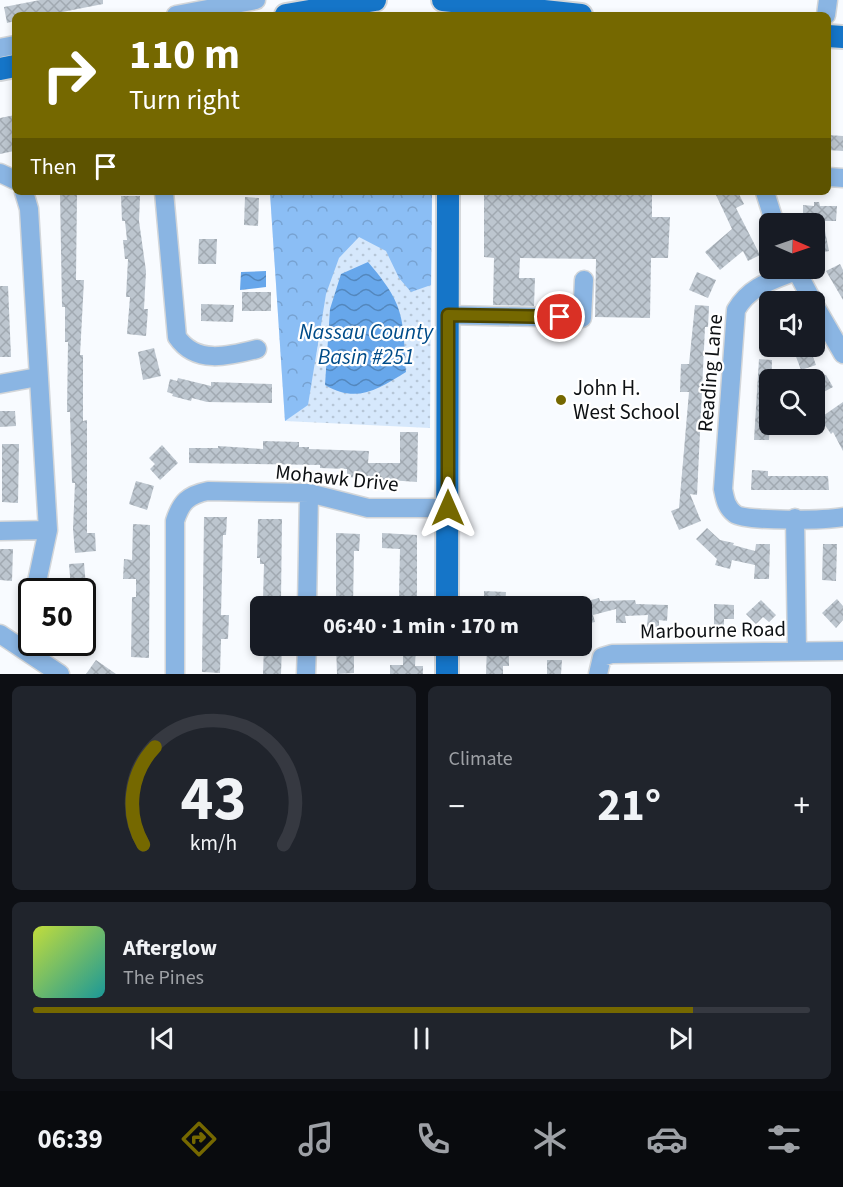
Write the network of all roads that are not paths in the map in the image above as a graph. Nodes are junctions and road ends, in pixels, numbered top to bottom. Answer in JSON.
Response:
{"nodes":[{"id":1,"x":256,"y":0,"type":"edge"},
{"id":2,"x":375,"y":0,"type":"edge"},
{"id":3,"x":443,"y":0,"type":"edge"},
{"id":4,"x":450,"y":0,"type":"edge"},
{"id":5,"x":289,"y":10,"type":"edge"},
{"id":6,"x":192,"y":12,"type":"edge"},
{"id":7,"x":555,"y":12,"type":"edge"},
{"id":8,"x":25,"y":195,"type":"edge"},
{"id":9,"x":164,"y":195,"type":"edge"},
{"id":10,"x":448,"y":195,"type":"edge"},
{"id":11,"x":766,"y":195,"type":"edge"},
{"id":12,"x":772,"y":213,"type":"edge"},
{"id":13,"x":774,"y":279,"type":"edge"},
{"id":14,"x":584,"y":280,"type":"dead end"},
{"id":15,"x":448,"y":315,"type":"junction"},
{"id":16,"x":825,"y":322,"type":"edge"},
{"id":17,"x":257,"y":349,"type":"dead end"},
{"id":18,"x":843,"y":354,"type":"edge"},
{"id":19,"x":38,"y":377,"type":"junction"},
{"id":20,"x":0,"y":384,"type":"edge"},
{"id":21,"x":309,"y":493,"type":"junction"},
{"id":22,"x":448,"y":508,"type":"junction"},
{"id":23,"x":843,"y":517,"type":"edge"},
{"id":24,"x":795,"y":518,"type":"junction"},
{"id":25,"x":48,"y":530,"type":"junction"},
{"id":26,"x":0,"y":531,"type":"edge"},
{"id":27,"x":38,"y":578,"type":"edge"},
{"id":28,"x":307,"y":596,"type":"edge"},
{"id":29,"x":447,"y":596,"type":"edge"},
{"id":30,"x":0,"y":634,"type":"edge"},
{"id":31,"x":18,"y":642,"type":"edge"},
{"id":32,"x":843,"y":651,"type":"edge"},
{"id":33,"x":797,"y":652,"type":"junction"},
{"id":34,"x":44,"y":656,"type":"edge"},
{"id":35,"x":307,"y":656,"type":"edge"},
{"id":36,"x":447,"y":656,"type":"edge"},
{"id":37,"x":60,"y":674,"type":"edge"},
{"id":38,"x":175,"y":674,"type":"edge"},
{"id":39,"x":306,"y":674,"type":"edge"},
{"id":40,"x":447,"y":674,"type":"edge"},
{"id":41,"x":598,"y":674,"type":"edge"}],
"edges":[{"from":1,"to":6,"type":"street"},
{"from":2,"to":5,"type":"main road"},
{"from":3,"to":4,"type":"main road"},
{"from":4,"to":7,"type":"main road"},
{"from":8,"to":19,"type":"street"},
{"from":9,"to":17,"type":"street"},
{"from":10,"to":15,"type":"main road"},
{"from":11,"to":12,"type":"street"},
{"from":13,"to":24,"type":"street","name":"Reading Lane"},
{"from":14,"to":15,"type":"street"},
{"from":15,"to":22,"type":"main road"},
{"from":16,"to":18,"type":"street"},
{"from":19,"to":20,"type":"street"},
{"from":19,"to":25,"type":"street"},
{"from":21,"to":22,"type":"street","name":"Mohawk Drive"},
{"from":21,"to":28,"type":"street"},
{"from":21,"to":38,"type":"street","name":"Mohawk Drive"},
{"from":22,"to":29,"type":"main road"},
{"from":23,"to":24,"type":"street"},
{"from":24,"to":33,"type":"street"},
{"from":25,"to":26,"type":"street"},
{"from":25,"to":27,"type":"street"},
{"from":30,"to":31,"type":"street"},
{"from":32,"to":33,"type":"street","name":"Marbourne Road"},
{"from":33,"to":41,"type":"street","name":"Marbourne Road"},
{"from":34,"to":37,"type":"street"},
{"from":35,"to":39,"type":"street"},
{"from":36,"to":40,"type":"main road"}]}
